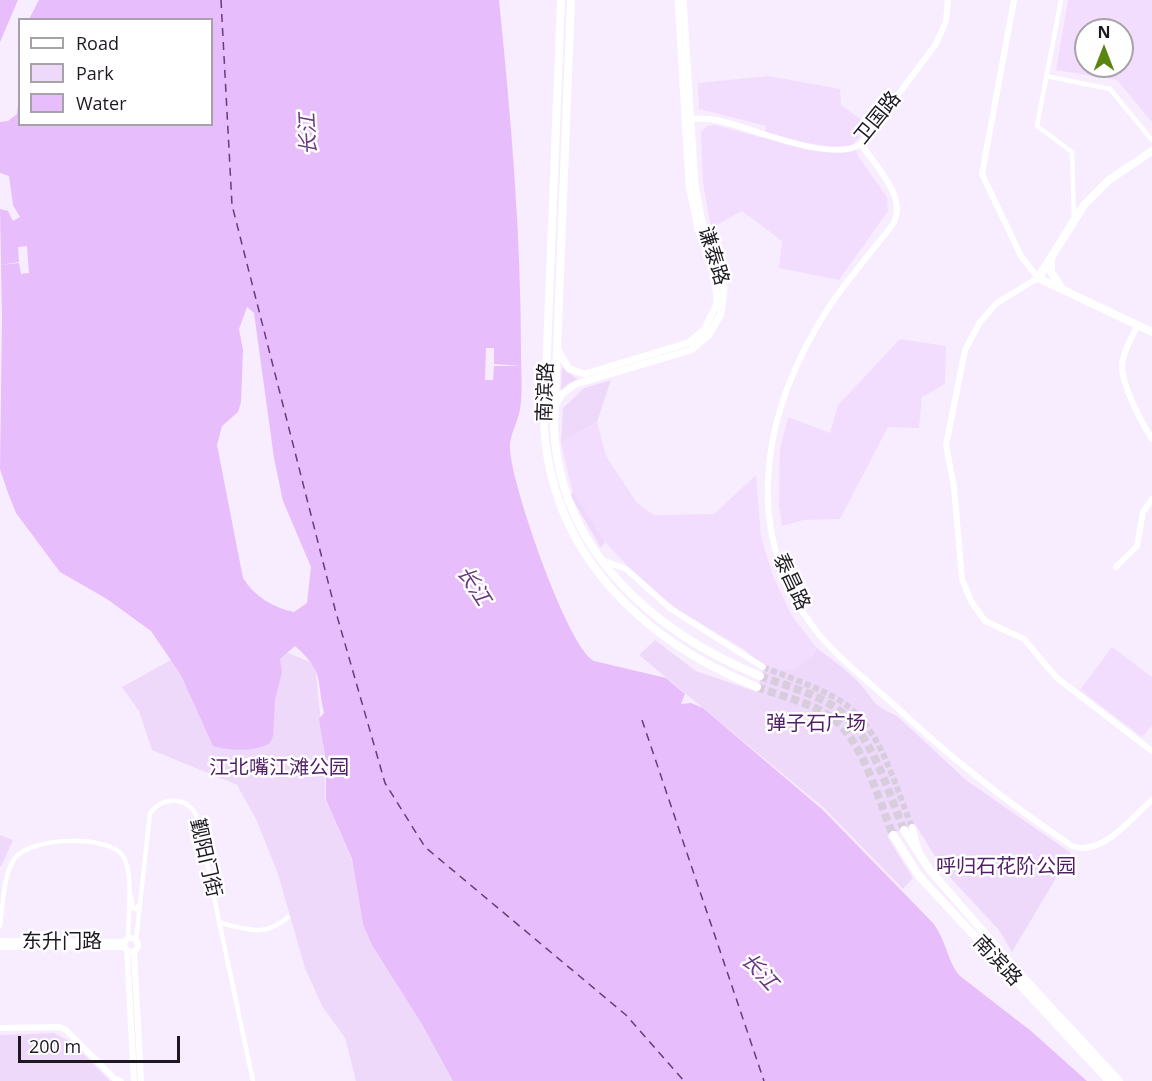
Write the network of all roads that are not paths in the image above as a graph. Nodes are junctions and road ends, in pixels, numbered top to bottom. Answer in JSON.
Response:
{"nodes":[{"id":1,"x":561,"y":0,"type":"edge"},
{"id":2,"x":571,"y":0,"type":"edge"},
{"id":3,"x":678,"y":0,"type":"edge"},
{"id":4,"x":683,"y":0,"type":"edge"},
{"id":5,"x":948,"y":0,"type":"edge"},
{"id":6,"x":1014,"y":0,"type":"edge"},
{"id":7,"x":1061,"y":0,"type":"edge"},
{"id":8,"x":1046,"y":76,"type":"junction"},
{"id":9,"x":688,"y":119,"type":"junction"},
{"id":10,"x":1152,"y":140,"type":"edge"},
{"id":11,"x":861,"y":144,"type":"junction"},
{"id":12,"x":1152,"y":151,"type":"edge"},
{"id":13,"x":555,"y":157,"type":"junction"},
{"id":14,"x":564,"y":207,"type":"junction"},
{"id":15,"x":1074,"y":219,"type":"junction"},
{"id":16,"x":563,"y":235,"type":"junction"},
{"id":17,"x":552,"y":241,"type":"junction"},
{"id":18,"x":1051,"y":256,"type":"junction"},
{"id":19,"x":1038,"y":278,"type":"junction"},
{"id":20,"x":1064,"y":290,"type":"junction"},
{"id":21,"x":1137,"y":326,"type":"junction"},
{"id":22,"x":1152,"y":332,"type":"edge"},
{"id":23,"x":558,"y":350,"type":"junction"},
{"id":24,"x":555,"y":406,"type":"junction"},
{"id":25,"x":1152,"y":439,"type":"edge"},
{"id":26,"x":1152,"y":499,"type":"edge"},
{"id":27,"x":601,"y":560,"type":"junction"},
{"id":28,"x":1116,"y":567,"type":"dead end"},
{"id":29,"x":763,"y":667,"type":"tunnel mouth"},
{"id":30,"x":760,"y":676,"type":"tunnel mouth"},
{"id":31,"x":757,"y":687,"type":"tunnel mouth"},
{"id":32,"x":1152,"y":751,"type":"edge"},
{"id":33,"x":1152,"y":800,"type":"edge"},
{"id":34,"x":908,"y":828,"type":"tunnel mouth"},
{"id":35,"x":893,"y":835,"type":"tunnel mouth"},
{"id":36,"x":924,"y":863,"type":"junction"},
{"id":37,"x":917,"y":873,"type":"junction"},
{"id":38,"x":128,"y":885,"type":"junction"},
{"id":39,"x":139,"y":905,"type":"junction"},
{"id":40,"x":288,"y":917,"type":"dead end"},
{"id":41,"x":220,"y":923,"type":"junction"},
{"id":42,"x":0,"y":926,"type":"edge"},
{"id":43,"x":136,"y":940,"type":"junction"},
{"id":44,"x":0,"y":941,"type":"edge"},
{"id":45,"x":128,"y":946,"type":"junction"},
{"id":46,"x":0,"y":947,"type":"edge"},
{"id":47,"x":0,"y":1028,"type":"edge"},
{"id":48,"x":134,"y":1069,"type":"junction"},
{"id":49,"x":121,"y":1081,"type":"edge"},
{"id":50,"x":134,"y":1081,"type":"edge"},
{"id":51,"x":141,"y":1081,"type":"edge"},
{"id":52,"x":254,"y":1081,"type":"edge"},
{"id":53,"x":1109,"y":1081,"type":"edge"},
{"id":54,"x":1119,"y":1081,"type":"edge"}],
"edges":[{"from":1,"to":13,"type":"main road","name":"南滨路"},
{"from":2,"to":14,"type":"main road","name":"南滨路"},
{"from":3,"to":9,"type":"main road","name":"谦泰路"},
{"from":4,"to":9,"type":"main road","name":"谦泰路"},
{"from":5,"to":11,"type":"street","name":"卫国路"},
{"from":6,"to":19,"type":"street"},
{"from":7,"to":8,"type":"street"},
{"from":8,"to":10,"type":"street"},
{"from":8,"to":15,"type":"street"},
{"from":9,"to":11,"type":"street","name":"卫国路"},
{"from":9,"to":23,"type":"main road","name":"谦泰路"},
{"from":9,"to":24,"type":"main road","name":"谦泰路"},
{"from":11,"to":33,"type":"street","name":"泰昌路"},
{"from":12,"to":15,"type":"main road"},
{"from":13,"to":14,"type":"main road"},
{"from":13,"to":17,"type":"main road","name":"南滨路"},
{"from":14,"to":16,"type":"main road","name":"南滨路"},
{"from":15,"to":18,"type":"main road"},
{"from":16,"to":17,"type":"main road"},
{"from":16,"to":23,"type":"main road","name":"南滨路"},
{"from":17,"to":31,"type":"main road","name":"南滨路"},
{"from":18,"to":19,"type":"main road"},
{"from":18,"to":20,"type":"main road"},
{"from":19,"to":20,"type":"main road"},
{"from":19,"to":32,"type":"street"},
{"from":20,"to":21,"type":"main road"},
{"from":21,"to":22,"type":"main road"},
{"from":21,"to":25,"type":"street"},
{"from":23,"to":24,"type":"main road","name":"南滨路"},
{"from":24,"to":27,"type":"main road","name":"南滨路"},
{"from":26,"to":28,"type":"street"},
{"from":27,"to":29,"type":"street"},
{"from":27,"to":30,"type":"main road","name":"南滨路"},
{"from":34,"to":36,"type":"main road","name":"南滨路"},
{"from":35,"to":37,"type":"main road","name":"南滨路"},
{"from":36,"to":37,"type":"main road"},
{"from":36,"to":54,"type":"main road","name":"南滨路"},
{"from":37,"to":53,"type":"main road","name":"南滨路"},
{"from":38,"to":39,"type":"street"},
{"from":38,"to":42,"type":"street"},
{"from":38,"to":45,"type":"street"},
{"from":39,"to":41,"type":"street","name":"觐阳门街"},
{"from":39,"to":43,"type":"street","name":"觐阳门街"},
{"from":40,"to":41,"type":"street"},
{"from":41,"to":52,"type":"street","name":"觐阳门街"},
{"from":43,"to":45,"type":"street"},
{"from":43,"to":45,"type":"street"},
{"from":44,"to":45,"type":"street","name":"东升门路"},
{"from":45,"to":46,"type":"street","name":"东升门路"},
{"from":45,"to":48,"type":"street"},
{"from":45,"to":51,"type":"street"},
{"from":47,"to":49,"type":"street"},
{"from":48,"to":49,"type":"street"},
{"from":48,"to":50,"type":"street"}]}
